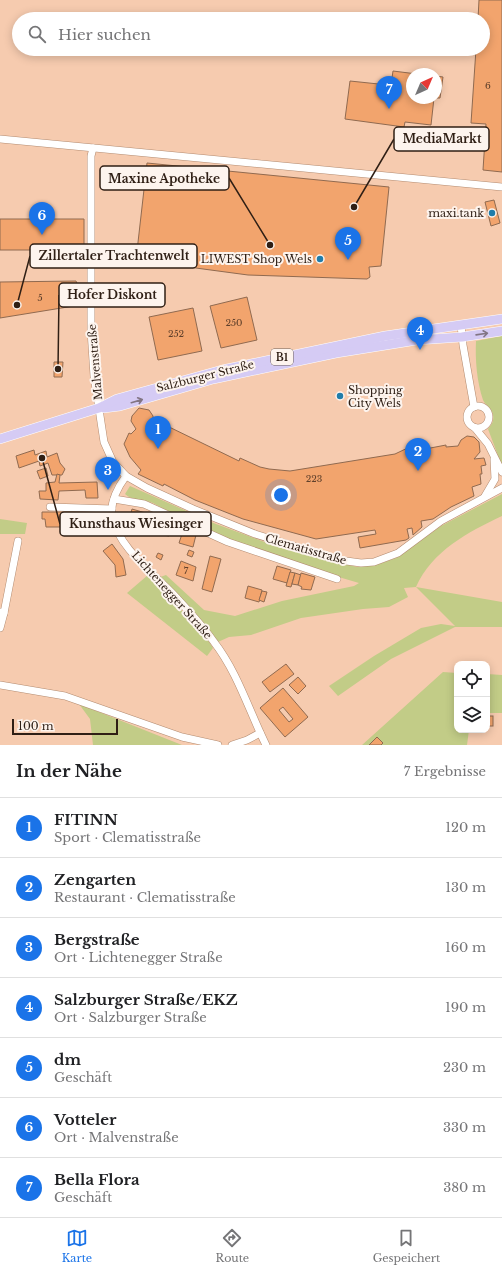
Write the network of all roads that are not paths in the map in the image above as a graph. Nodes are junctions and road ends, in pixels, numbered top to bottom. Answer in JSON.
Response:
{"nodes":[{"id":1,"x":0,"y":139,"type":"edge"},
{"id":2,"x":93,"y":148,"type":"junction"},
{"id":3,"x":502,"y":187,"type":"edge"},
{"id":4,"x":502,"y":319,"type":"edge"},
{"id":5,"x":461,"y":325,"type":"junction"},
{"id":6,"x":502,"y":331,"type":"edge"},
{"id":7,"x":462,"y":337,"type":"junction"},
{"id":8,"x":474,"y":407,"type":"junction"},
{"id":9,"x":99,"y":408,"type":"junction"},
{"id":10,"x":486,"y":425,"type":"junction"},
{"id":11,"x":475,"y":428,"type":"junction"},
{"id":12,"x":0,"y":439,"type":"edge"},
{"id":13,"x":488,"y":444,"type":"junction"},
{"id":14,"x":493,"y":458,"type":"junction"},
{"id":15,"x":502,"y":472,"type":"edge"},
{"id":16,"x":126,"y":476,"type":"junction"},
{"id":17,"x":495,"y":479,"type":"junction"},
{"id":18,"x":502,"y":487,"type":"edge"},
{"id":19,"x":485,"y":497,"type":"junction"},
{"id":20,"x":114,"y":499,"type":"junction"},
{"id":21,"x":50,"y":507,"type":"dead end"},
{"id":22,"x":112,"y":509,"type":"junction"},
{"id":23,"x":18,"y":541,"type":"dead end"},
{"id":24,"x":337,"y":579,"type":"dead end"},
{"id":25,"x":2,"y":612,"type":"edge"},
{"id":26,"x":0,"y":628,"type":"edge"},
{"id":27,"x":0,"y":685,"type":"edge"},
{"id":28,"x":260,"y":733,"type":"junction"},
{"id":29,"x":218,"y":745,"type":"edge"},
{"id":30,"x":232,"y":745,"type":"edge"},
{"id":31,"x":266,"y":745,"type":"edge"}],
"edges":[{"from":1,"to":2,"type":"street"},
{"from":2,"to":3,"type":"street"},
{"from":2,"to":9,"type":"street","name":"Malvenstraße"},
{"from":4,"to":5,"type":"main road","name":"Salzburger Straße","number":"B1"},
{"from":5,"to":7,"type":"street"},
{"from":5,"to":9,"type":"main road","name":"Salzburger Straße","number":"B1"},
{"from":7,"to":6,"type":"main road","name":"Salzburger Straße","number":"B1","one_way":true},
{"from":7,"to":8,"type":"street"},
{"from":9,"to":7,"type":"main road","name":"Salzburger Straße","number":"B1","one_way":true},
{"from":8,"to":10,"type":"street"},
{"from":8,"to":11,"type":"street"},
{"from":9,"to":12,"type":"main road","name":"Salzburger Straße","number":"B1"},
{"from":9,"to":16,"type":"street"},
{"from":10,"to":11,"type":"street"},
{"from":10,"to":13,"type":"street"},
{"from":11,"to":13,"type":"street"},
{"from":13,"to":14,"type":"street"},
{"from":14,"to":15,"type":"street"},
{"from":14,"to":17,"type":"street"},
{"from":16,"to":19,"type":"street","name":"Clematisstraße"},
{"from":16,"to":20,"type":"street","name":"Lichtenegger Straße"},
{"from":17,"to":18,"type":"street"},
{"from":17,"to":19,"type":"street"},
{"from":18,"to":19,"type":"street","name":"Clematisstraße"},
{"from":20,"to":22,"type":"street","name":"Lichtenegger Straße"},
{"from":20,"to":24,"type":"street"},
{"from":21,"to":22,"type":"street"},
{"from":22,"to":28,"type":"street","name":"Lichtenegger Straße"},
{"from":23,"to":25,"type":"street"},
{"from":25,"to":26,"type":"street"},
{"from":27,"to":29,"type":"street"},
{"from":28,"to":30,"type":"street"},
{"from":28,"to":31,"type":"street","name":"Lichtenegger Straße"}]}
